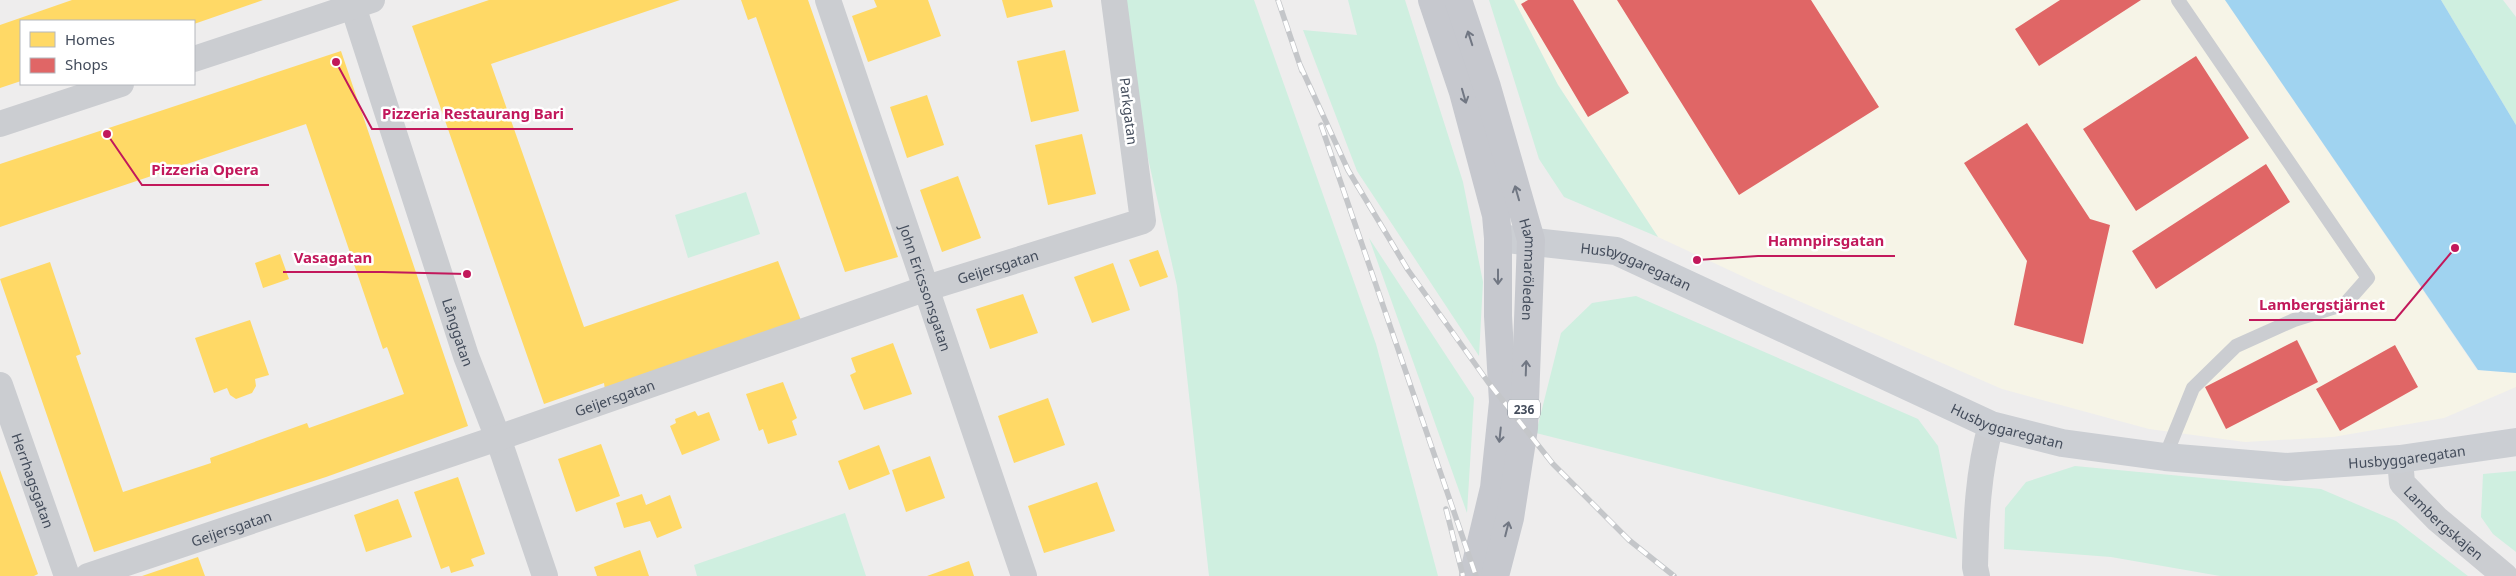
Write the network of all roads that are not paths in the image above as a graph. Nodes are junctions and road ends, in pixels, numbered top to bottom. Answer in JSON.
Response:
{"nodes":[{"id":1,"x":828,"y":0,"type":"edge"},
{"id":2,"x":1114,"y":0,"type":"edge"},
{"id":3,"x":1432,"y":0,"type":"edge"},
{"id":4,"x":1458,"y":0,"type":"edge"},
{"id":5,"x":2178,"y":0,"type":"edge"},
{"id":6,"x":358,"y":2,"type":"edge"},
{"id":7,"x":195,"y":60,"type":"edge"},
{"id":8,"x":118,"y":85,"type":"edge"},
{"id":9,"x":0,"y":124,"type":"edge"},
{"id":10,"x":1143,"y":221,"type":"joint"},
{"id":11,"x":1498,"y":238,"type":"junction"},
{"id":12,"x":1530,"y":240,"type":"junction"},
{"id":13,"x":927,"y":288,"type":"junction"},
{"id":14,"x":0,"y":385,"type":"edge"},
{"id":15,"x":1992,"y":424,"type":"junction"},
{"id":16,"x":498,"y":438,"type":"junction"},
{"id":17,"x":2514,"y":443,"type":"edge"},
{"id":18,"x":2164,"y":457,"type":"junction"},
{"id":19,"x":2400,"y":459,"type":"junction"},
{"id":20,"x":67,"y":576,"type":"edge"},
{"id":21,"x":88,"y":576,"type":"edge"},
{"id":22,"x":545,"y":576,"type":"edge"},
{"id":23,"x":1024,"y":576,"type":"edge"},
{"id":24,"x":1473,"y":576,"type":"edge"},
{"id":25,"x":1495,"y":576,"type":"edge"},
{"id":26,"x":1977,"y":576,"type":"edge"},
{"id":27,"x":2505,"y":576,"type":"edge"}],
"edges":[{"from":1,"to":13,"type":"street","name":"John Ericssonsgatan"},
{"from":2,"to":10,"type":"street","name":"Parkgatan"},
{"from":3,"to":11,"type":"main road","name":"Hammaröleden","number":"236","one_way":true},
{"from":12,"to":4,"type":"main road","name":"Hammaröleden","number":"236","one_way":true},
{"from":5,"to":18,"type":"lane"},
{"from":6,"to":7,"type":"street"},
{"from":6,"to":16,"type":"street","name":"Långgatan"},
{"from":8,"to":9,"type":"street"},
{"from":10,"to":13,"type":"street","name":"Geijersgatan"},
{"from":11,"to":12,"type":"street","name":"Husbyggaregatan"},
{"from":11,"to":24,"type":"main road","name":"Hammaröleden","number":"236","one_way":true},
{"from":12,"to":15,"type":"street","name":"Husbyggaregatan"},
{"from":25,"to":12,"type":"main road","name":"Hammaröleden","number":"236","one_way":true},
{"from":13,"to":16,"type":"street","name":"Geijersgatan"},
{"from":13,"to":23,"type":"street","name":"John Ericssonsgatan"},
{"from":14,"to":20,"type":"street","name":"Herrhagsgatan"},
{"from":15,"to":18,"type":"street","name":"Husbyggaregatan"},
{"from":15,"to":26,"type":"street"},
{"from":16,"to":21,"type":"street","name":"Geijersgatan"},
{"from":16,"to":22,"type":"street","name":"Långgatan"},
{"from":17,"to":19,"type":"street","name":"Husbyggaregatan"},
{"from":18,"to":19,"type":"street","name":"Husbyggaregatan"},
{"from":19,"to":27,"type":"street","name":"Lambergskajen"}]}
